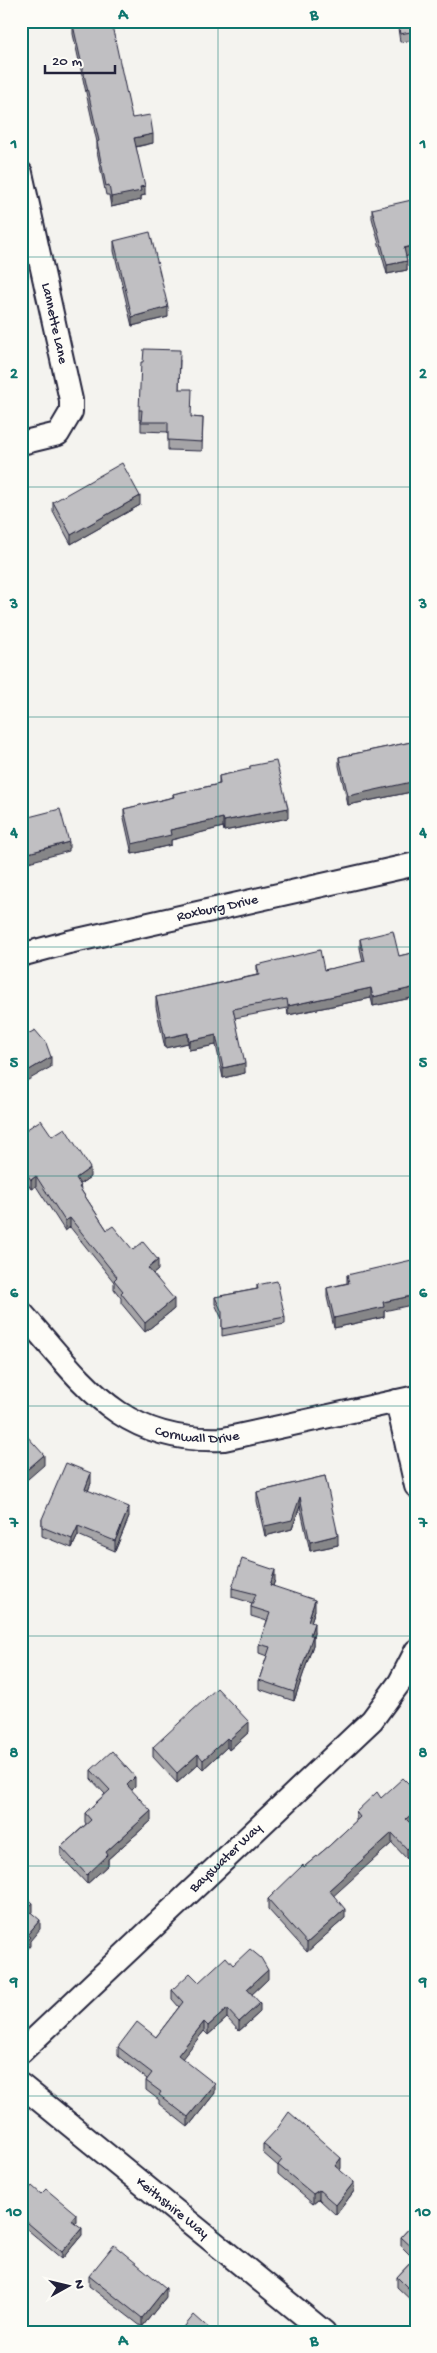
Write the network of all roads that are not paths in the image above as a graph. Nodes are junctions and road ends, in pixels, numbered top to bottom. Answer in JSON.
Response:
{"nodes":[{"id":1,"x":21,"y":173,"type":"edge"},
{"id":2,"x":21,"y":443,"type":"edge"},
{"id":3,"x":416,"y":864,"type":"edge"},
{"id":4,"x":21,"y":956,"type":"edge"},
{"id":5,"x":21,"y":1312,"type":"edge"},
{"id":6,"x":407,"y":1399,"type":"edge"},
{"id":7,"x":416,"y":1486,"type":"edge"},
{"id":8,"x":416,"y":1651,"type":"edge"},
{"id":9,"x":21,"y":2052,"type":"edge"},
{"id":10,"x":21,"y":2085,"type":"edge"},
{"id":11,"x":324,"y":2332,"type":"edge"}],
"edges":[{"from":1,"to":2,"type":"street","name":"Lannette Lane"},
{"from":3,"to":4,"type":"street","name":"Roxburg Drive"},
{"from":5,"to":6,"type":"street","name":"Cornwall Drive"},
{"from":6,"to":7,"type":"street"},
{"from":8,"to":9,"type":"street","name":"Bayswater Way"},
{"from":10,"to":11,"type":"street","name":"Keithshire Way"}]}
